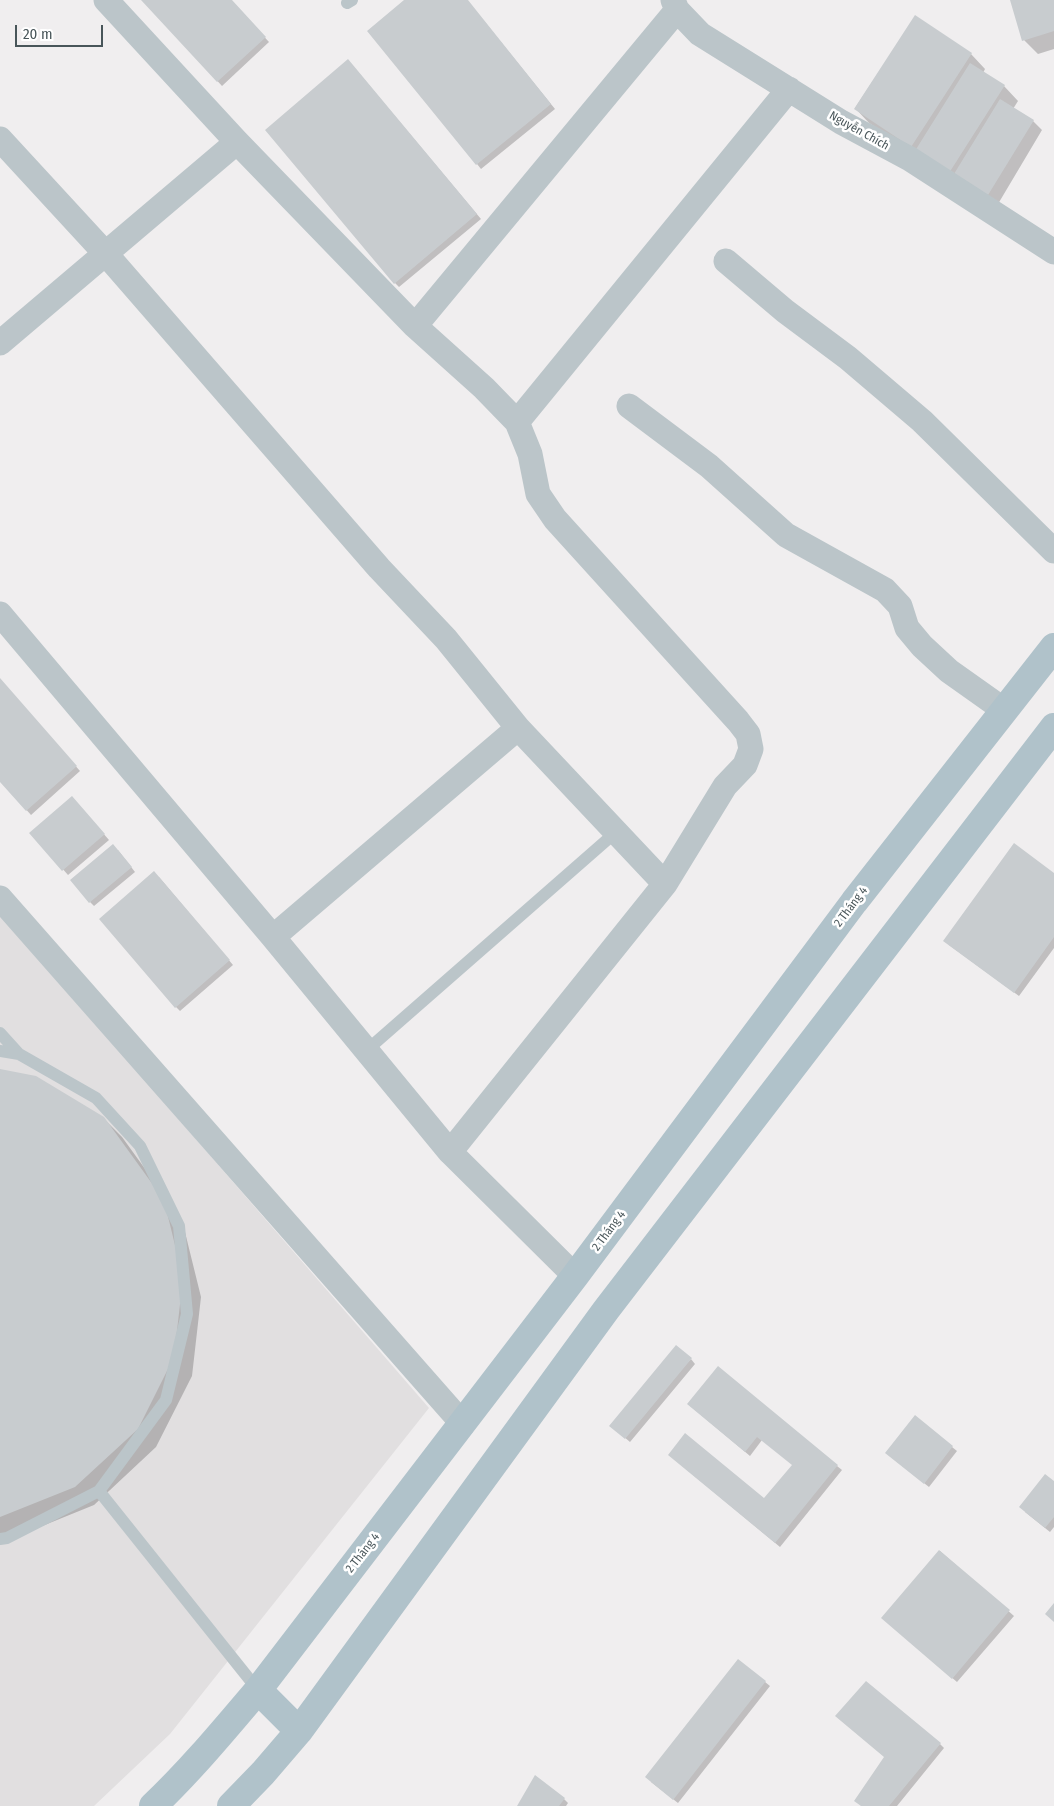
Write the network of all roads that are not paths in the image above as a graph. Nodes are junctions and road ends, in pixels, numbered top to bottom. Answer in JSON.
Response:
{"nodes":[{"id":1,"x":106,"y":0,"type":"edge"},
{"id":2,"x":675,"y":5,"type":"edge"},
{"id":3,"x":789,"y":89,"type":"junction"},
{"id":4,"x":0,"y":139,"type":"edge"},
{"id":5,"x":236,"y":142,"type":"junction"},
{"id":6,"x":105,"y":252,"type":"junction"},
{"id":7,"x":1054,"y":252,"type":"edge"},
{"id":8,"x":726,"y":261,"type":"dead end"},
{"id":9,"x":415,"y":326,"type":"junction"},
{"id":10,"x":0,"y":343,"type":"edge"},
{"id":11,"x":629,"y":406,"type":"dead end"},
{"id":12,"x":517,"y":422,"type":"junction"},
{"id":13,"x":1054,"y":551,"type":"edge"},
{"id":14,"x":0,"y":614,"type":"edge"},
{"id":15,"x":1054,"y":648,"type":"edge"},
{"id":16,"x":1004,"y":710,"type":"junction"},
{"id":17,"x":1054,"y":727,"type":"edge"},
{"id":18,"x":518,"y":728,"type":"junction"},
{"id":19,"x":616,"y":832,"type":"junction"},
{"id":20,"x":665,"y":884,"type":"junction"},
{"id":21,"x":0,"y":898,"type":"edge"},
{"id":22,"x":274,"y":937,"type":"junction"},
{"id":23,"x":0,"y":1033,"type":"edge"},
{"id":24,"x":367,"y":1050,"type":"junction"},
{"id":25,"x":0,"y":1051,"type":"edge"},
{"id":26,"x":19,"y":1054,"type":"junction"},
{"id":27,"x":450,"y":1152,"type":"junction"},
{"id":28,"x":575,"y":1276,"type":"junction"},
{"id":29,"x":463,"y":1424,"type":"junction"},
{"id":30,"x":99,"y":1491,"type":"junction"},
{"id":31,"x":0,"y":1539,"type":"edge"},
{"id":32,"x":258,"y":1690,"type":"junction"},
{"id":33,"x":299,"y":1731,"type":"junction"},
{"id":34,"x":153,"y":1806,"type":"edge"},
{"id":35,"x":231,"y":1806,"type":"edge"}],
"edges":[{"from":1,"to":5,"type":"street"},
{"from":2,"to":3,"type":"street","name":"Nguyễn Chích"},
{"from":2,"to":9,"type":"street"},
{"from":3,"to":7,"type":"street","name":"Nguyễn Chích"},
{"from":3,"to":12,"type":"street"},
{"from":4,"to":6,"type":"street"},
{"from":5,"to":6,"type":"street"},
{"from":5,"to":9,"type":"street"},
{"from":6,"to":10,"type":"street"},
{"from":6,"to":18,"type":"street"},
{"from":8,"to":13,"type":"street"},
{"from":9,"to":12,"type":"street"},
{"from":11,"to":16,"type":"street"},
{"from":12,"to":20,"type":"street"},
{"from":14,"to":22,"type":"street"},
{"from":15,"to":16,"type":"main road","name":"2 Tháng 4"},
{"from":16,"to":28,"type":"main road","name":"2 Tháng 4"},
{"from":17,"to":33,"type":"main road"},
{"from":18,"to":19,"type":"street"},
{"from":18,"to":22,"type":"street"},
{"from":19,"to":20,"type":"street"},
{"from":19,"to":24,"type":"lane"},
{"from":20,"to":27,"type":"street"},
{"from":21,"to":29,"type":"street"},
{"from":22,"to":24,"type":"street"},
{"from":23,"to":26,"type":"lane"},
{"from":24,"to":27,"type":"street"},
{"from":25,"to":26,"type":"lane"},
{"from":26,"to":30,"type":"lane"},
{"from":27,"to":28,"type":"street"},
{"from":28,"to":29,"type":"main road","name":"2 Tháng 4"},
{"from":29,"to":32,"type":"main road","name":"2 Tháng 4"},
{"from":30,"to":31,"type":"lane"},
{"from":30,"to":32,"type":"lane"},
{"from":32,"to":33,"type":"main road"},
{"from":32,"to":34,"type":"main road","name":"2 Tháng 4"},
{"from":33,"to":35,"type":"main road"}]}
